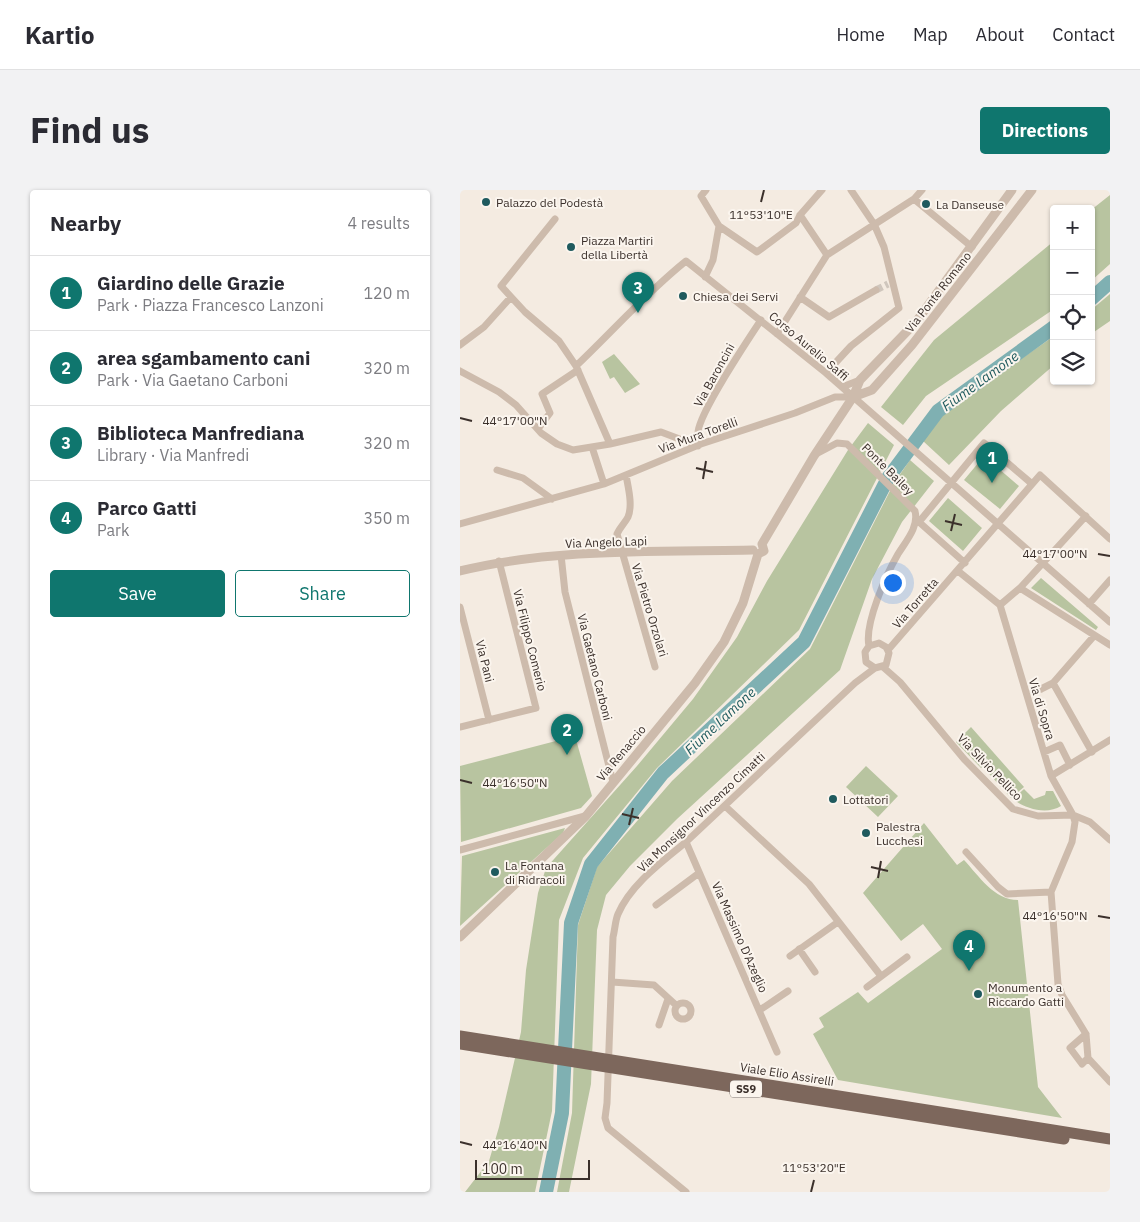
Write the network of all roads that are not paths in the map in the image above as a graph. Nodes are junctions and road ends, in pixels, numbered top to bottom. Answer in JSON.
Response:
{"nodes":[{"id":1,"x":706,"y":190,"type":"edge"},
{"id":2,"x":822,"y":190,"type":"edge"},
{"id":3,"x":851,"y":190,"type":"edge"},
{"id":4,"x":922,"y":190,"type":"edge"},
{"id":5,"x":1012,"y":190,"type":"edge"},
{"id":6,"x":1032,"y":190,"type":"edge"},
{"id":7,"x":914,"y":199,"type":"junction"},
{"id":8,"x":800,"y":215,"type":"junction"},
{"id":9,"x":555,"y":219,"type":"dead end"},
{"id":10,"x":874,"y":224,"type":"junction"},
{"id":11,"x":719,"y":226,"type":"junction"},
{"id":12,"x":972,"y":247,"type":"junction"},
{"id":13,"x":827,"y":255,"type":"junction"},
{"id":14,"x":705,"y":277,"type":"junction"},
{"id":15,"x":876,"y":290,"type":"tunnel mouth"},
{"id":16,"x":511,"y":297,"type":"junction"},
{"id":17,"x":800,"y":297,"type":"junction"},
{"id":18,"x":761,"y":320,"type":"junction"},
{"id":19,"x":777,"y":334,"type":"junction"},
{"id":20,"x":460,"y":345,"type":"edge"},
{"id":21,"x":577,"y":368,"type":"junction"},
{"id":22,"x":460,"y":371,"type":"edge"},
{"id":23,"x":826,"y":373,"type":"junction"},
{"id":24,"x":860,"y":380,"type":"junction"},
{"id":25,"x":842,"y":387,"type":"junction"},
{"id":26,"x":872,"y":390,"type":"junction"},
{"id":27,"x":853,"y":397,"type":"junction"},
{"id":28,"x":538,"y":429,"type":"junction"},
{"id":29,"x":610,"y":444,"type":"junction"},
{"id":30,"x":700,"y":445,"type":"junction"},
{"id":31,"x":592,"y":447,"type":"junction"},
{"id":32,"x":814,"y":456,"type":"junction"},
{"id":33,"x":497,"y":470,"type":"dead end"},
{"id":34,"x":626,"y":475,"type":"junction"},
{"id":35,"x":952,"y":483,"type":"junction"},
{"id":36,"x":1031,"y":483,"type":"junction"},
{"id":37,"x":604,"y":484,"type":"junction"},
{"id":38,"x":552,"y":499,"type":"junction"},
{"id":39,"x":1086,"y":516,"type":"junction"},
{"id":40,"x":998,"y":522,"type":"junction"},
{"id":41,"x":460,"y":524,"type":"edge"},
{"id":42,"x":914,"y":529,"type":"joint"},
{"id":43,"x":1110,"y":539,"type":"edge"},
{"id":44,"x":756,"y":552,"type":"junction"},
{"id":45,"x":621,"y":554,"type":"junction"},
{"id":46,"x":561,"y":555,"type":"junction"},
{"id":47,"x":499,"y":561,"type":"junction"},
{"id":48,"x":1043,"y":563,"type":"junction"},
{"id":49,"x":965,"y":564,"type":"junction"},
{"id":50,"x":460,"y":570,"type":"edge"},
{"id":51,"x":958,"y":571,"type":"junction"},
{"id":52,"x":1110,"y":580,"type":"edge"},
{"id":53,"x":1020,"y":588,"type":"junction"},
{"id":54,"x":1089,"y":604,"type":"junction"},
{"id":55,"x":1000,"y":605,"type":"junction"},
{"id":56,"x":460,"y":608,"type":"edge"},
{"id":57,"x":1110,"y":622,"type":"edge"},
{"id":58,"x":1094,"y":636,"type":"junction"},
{"id":59,"x":1110,"y":644,"type":"edge"},
{"id":60,"x":869,"y":646,"type":"junction"},
{"id":61,"x":888,"y":650,"type":"junction"},
{"id":62,"x":866,"y":662,"type":"junction"},
{"id":63,"x":882,"y":665,"type":"junction"},
{"id":64,"x":656,"y":666,"type":"dead end"},
{"id":65,"x":855,"y":683,"type":"junction"},
{"id":66,"x":1053,"y":683,"type":"junction"},
{"id":67,"x":1041,"y":690,"type":"tunnel mouth"},
{"id":68,"x":488,"y":720,"type":"junction"},
{"id":69,"x":460,"y":727,"type":"edge"},
{"id":70,"x":1110,"y":740,"type":"edge"},
{"id":71,"x":1044,"y":752,"type":"junction"},
{"id":72,"x":1092,"y":752,"type":"junction"},
{"id":73,"x":1070,"y":765,"type":"junction"},
{"id":74,"x":1051,"y":776,"type":"junction"},
{"id":75,"x":612,"y":782,"type":"junction"},
{"id":76,"x":725,"y":806,"type":"junction"},
{"id":77,"x":1073,"y":815,"type":"junction"},
{"id":78,"x":586,"y":816,"type":"junction"},
{"id":79,"x":1110,"y":840,"type":"edge"},
{"id":80,"x":686,"y":842,"type":"junction"},
{"id":81,"x":460,"y":850,"type":"edge"},
{"id":82,"x":966,"y":852,"type":"dead end"},
{"id":83,"x":699,"y":873,"type":"junction"},
{"id":84,"x":1051,"y":892,"type":"junction"},
{"id":85,"x":656,"y":905,"type":"dead end"},
{"id":86,"x":838,"y":922,"type":"junction"},
{"id":87,"x":460,"y":937,"type":"edge"},
{"id":88,"x":799,"y":949,"type":"junction"},
{"id":89,"x":790,"y":956,"type":"dead end"},
{"id":90,"x":907,"y":957,"type":"dead end"},
{"id":91,"x":815,"y":972,"type":"dead end"},
{"id":92,"x":881,"y":976,"type":"junction"},
{"id":93,"x":612,"y":982,"type":"junction"},
{"id":94,"x":867,"y":986,"type":"dead end"},
{"id":95,"x":788,"y":991,"type":"dead end"},
{"id":96,"x":668,"y":999,"type":"junction"},
{"id":97,"x":676,"y":1006,"type":"dead end"},
{"id":98,"x":760,"y":1010,"type":"junction"},
{"id":99,"x":659,"y":1025,"type":"dead end"},
{"id":100,"x":1086,"y":1034,"type":"junction"},
{"id":101,"x":460,"y":1036,"type":"edge"},
{"id":102,"x":460,"y":1044,"type":"edge"},
{"id":103,"x":777,"y":1052,"type":"dead end"},
{"id":104,"x":1088,"y":1058,"type":"junction"},
{"id":105,"x":1110,"y":1082,"type":"edge"},
{"id":106,"x":1032,"y":1130,"type":"junction"},
{"id":107,"x":1110,"y":1139,"type":"edge"},
{"id":108,"x":1110,"y":1146,"type":"edge"},
{"id":109,"x":686,"y":1192,"type":"edge"}],
"edges":[{"from":1,"to":11,"type":"street"},
{"from":2,"to":8,"type":"street"},
{"from":3,"to":10,"type":"street"},
{"from":4,"to":7,"type":"street"},
{"from":5,"to":12,"type":"street"},
{"from":6,"to":26,"type":"street","name":"Via Ponte Romano"},
{"from":7,"to":10,"type":"street"},
{"from":7,"to":12,"type":"street"},
{"from":8,"to":11,"type":"street"},
{"from":8,"to":13,"type":"street"},
{"from":9,"to":16,"type":"street"},
{"from":10,"to":13,"type":"street"},
{"from":10,"to":23,"type":"street"},
{"from":11,"to":14,"type":"street"},
{"from":12,"to":24,"type":"street"},
{"from":13,"to":17,"type":"street"},
{"from":14,"to":18,"type":"street","name":"Corso Aurelio Saffi"},
{"from":14,"to":21,"type":"street","name":"Corso Aurelio Saffi"},
{"from":15,"to":17,"type":"street"},
{"from":16,"to":20,"type":"street"},
{"from":16,"to":21,"type":"street"},
{"from":17,"to":19,"type":"street"},
{"from":18,"to":19,"type":"street","name":"Corso Aurelio Saffi"},
{"from":18,"to":30,"type":"street","name":"Via Baroncini"},
{"from":19,"to":23,"type":"street","name":"Corso Aurelio Saffi"},
{"from":21,"to":28,"type":"street"},
{"from":21,"to":29,"type":"street"},
{"from":22,"to":28,"type":"street"},
{"from":23,"to":25,"type":"street","name":"Corso Aurelio Saffi"},
{"from":24,"to":25,"type":"street"},
{"from":24,"to":26,"type":"street"},
{"from":24,"to":27,"type":"street"},
{"from":25,"to":27,"type":"street","name":"Corso Aurelio Saffi"},
{"from":26,"to":27,"type":"street","name":"Via Ponte Romano"},
{"from":27,"to":30,"type":"street","name":"Via Mura Torelli"},
{"from":27,"to":32,"type":"street"},
{"from":27,"to":35,"type":"street","name":"Corso Aurelio Saffi"},
{"from":28,"to":31,"type":"street"},
{"from":29,"to":30,"type":"street"},
{"from":29,"to":31,"type":"street"},
{"from":30,"to":34,"type":"street","name":"Via Mura Torelli"},
{"from":31,"to":37,"type":"street"},
{"from":32,"to":42,"type":"street","name":"Ponte Bailey"},
{"from":32,"to":44,"type":"street"},
{"from":33,"to":38,"type":"street"},
{"from":34,"to":37,"type":"street","name":"Via Mura Torelli"},
{"from":34,"to":45,"type":"street","name":"Via Pietro Orzolari"},
{"from":35,"to":36,"type":"street"},
{"from":35,"to":40,"type":"street","name":"Corso Aurelio Saffi"},
{"from":35,"to":49,"type":"street"},
{"from":36,"to":39,"type":"street"},
{"from":36,"to":40,"type":"street","name":"Via Torretta"},
{"from":37,"to":38,"type":"street","name":"Via Mura Torelli"},
{"from":38,"to":41,"type":"street","name":"Via Mura Torelli"},
{"from":39,"to":43,"type":"street"},
{"from":39,"to":48,"type":"street"},
{"from":40,"to":48,"type":"street","name":"Corso Aurelio Saffi"},
{"from":40,"to":49,"type":"street","name":"Via Torretta"},
{"from":42,"to":60,"type":"street","name":"Via Monsignor Vincenzo Cimatti"},
{"from":44,"to":45,"type":"street","name":"Via Angelo Lapi"},
{"from":44,"to":75,"type":"street","name":"Via Renaccio"},
{"from":45,"to":46,"type":"street","name":"Via Angelo Lapi"},
{"from":45,"to":64,"type":"street","name":"Via Pietro Orzolari"},
{"from":46,"to":47,"type":"street","name":"Via Angelo Lapi"},
{"from":46,"to":75,"type":"street","name":"Via Gaetano Carboni"},
{"from":47,"to":50,"type":"street","name":"Via Angelo Lapi"},
{"from":47,"to":68,"type":"street","name":"Via Filippo Comerio"},
{"from":48,"to":53,"type":"street"},
{"from":48,"to":54,"type":"street","name":"Corso Aurelio Saffi"},
{"from":49,"to":51,"type":"street","name":"Via Torretta"},
{"from":51,"to":55,"type":"street"},
{"from":51,"to":61,"type":"street","name":"Via Torretta"},
{"from":52,"to":54,"type":"street"},
{"from":53,"to":55,"type":"street"},
{"from":53,"to":58,"type":"street"},
{"from":54,"to":57,"type":"street","name":"Corso Aurelio Saffi"},
{"from":55,"to":71,"type":"street","name":"Via di Sopra"},
{"from":56,"to":68,"type":"street","name":"Via Pani"},
{"from":58,"to":59,"type":"street"},
{"from":58,"to":66,"type":"street"},
{"from":60,"to":61,"type":"street"},
{"from":60,"to":62,"type":"street","name":"Via Monsignor Vincenzo Cimatti"},
{"from":61,"to":63,"type":"street"},
{"from":62,"to":63,"type":"street"},
{"from":62,"to":65,"type":"street","name":"Via Monsignor Vincenzo Cimatti"},
{"from":63,"to":65,"type":"street","name":"Via Monsignor Vincenzo Cimatti"},
{"from":63,"to":77,"type":"street","name":"Via Silvio Pellico"},
{"from":65,"to":76,"type":"street","name":"Via Monsignor Vincenzo Cimatti"},
{"from":66,"to":67,"type":"street"},
{"from":66,"to":72,"type":"street"},
{"from":68,"to":69,"type":"street","name":"Via Filippo Comerio"},
{"from":70,"to":72,"type":"street"},
{"from":71,"to":73,"type":"street"},
{"from":71,"to":74,"type":"street","name":"Via di Sopra"},
{"from":72,"to":73,"type":"street"},
{"from":73,"to":74,"type":"street"},
{"from":74,"to":77,"type":"street","name":"Via di Sopra"},
{"from":75,"to":78,"type":"street","name":"Via Renaccio"},
{"from":76,"to":80,"type":"street","name":"Via Monsignor Vincenzo Cimatti"},
{"from":76,"to":86,"type":"street"},
{"from":77,"to":79,"type":"street","name":"Via Silvio Pellico"},
{"from":77,"to":84,"type":"street"},
{"from":78,"to":81,"type":"street"},
{"from":78,"to":87,"type":"street","name":"Via Renaccio"},
{"from":80,"to":83,"type":"street","name":"Via Massimo D'Azeglio"},
{"from":80,"to":93,"type":"street","name":"Via Monsignor Vincenzo Cimatti"},
{"from":82,"to":84,"type":"street"},
{"from":83,"to":85,"type":"street","name":"Via Massimo D'Azeglio"},
{"from":83,"to":98,"type":"street","name":"Via Massimo D'Azeglio"},
{"from":84,"to":100,"type":"street"},
{"from":86,"to":88,"type":"street"},
{"from":86,"to":92,"type":"street"},
{"from":88,"to":89,"type":"street"},
{"from":88,"to":91,"type":"street"},
{"from":90,"to":92,"type":"street"},
{"from":92,"to":94,"type":"street"},
{"from":93,"to":96,"type":"street"},
{"from":93,"to":109,"type":"street","name":"Via Monsignor Vincenzo Cimatti"},
{"from":95,"to":98,"type":"street","name":"Via Massimo D'Azeglio"},
{"from":96,"to":97,"type":"street"},
{"from":96,"to":99,"type":"street"},
{"from":98,"to":103,"type":"street","name":"Via Massimo D'Azeglio"},
{"from":100,"to":104,"type":"street"},
{"from":100,"to":104,"type":"street"},
{"from":101,"to":106,"type":"main road","name":"Viale Elio Assirelli","number":"SS9"},
{"from":102,"to":106,"type":"main road","name":"Viale Elio Assirelli","number":"SS9"},
{"from":104,"to":105,"type":"street"},
{"from":106,"to":107,"type":"main road","name":"Viale Elio Assirelli","number":"SS9"},
{"from":106,"to":108,"type":"main road","name":"Viale Elio Assirelli","number":"SS9"}]}
